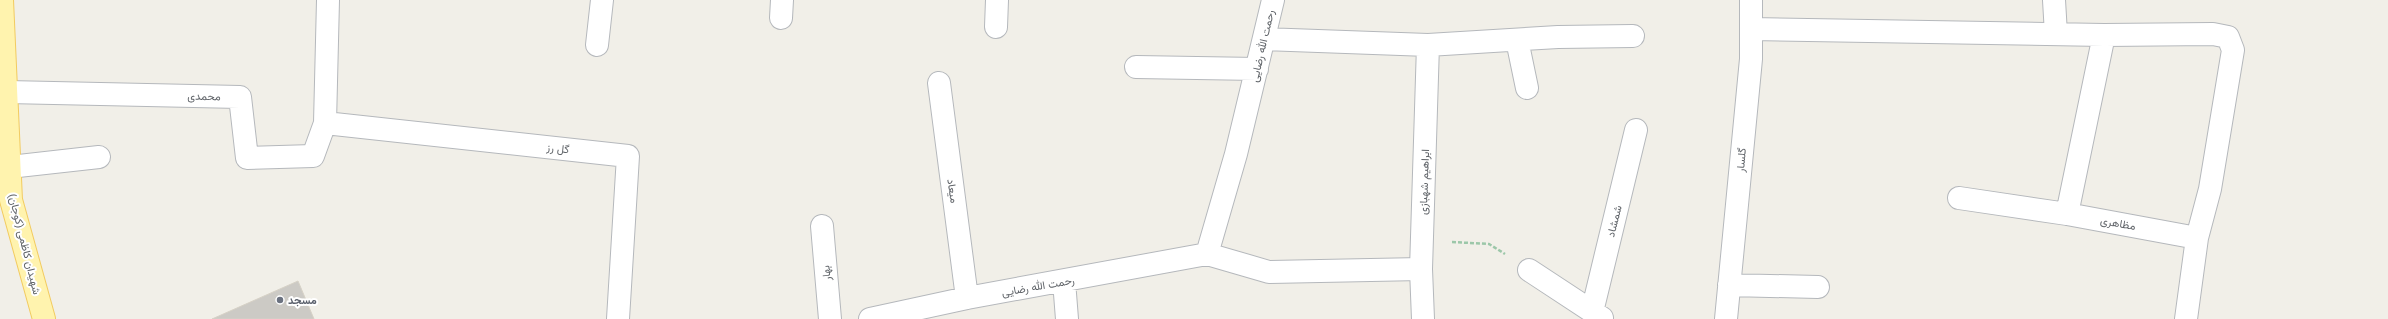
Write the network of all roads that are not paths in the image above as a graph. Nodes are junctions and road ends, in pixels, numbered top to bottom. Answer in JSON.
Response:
{"nodes":[{"id":1,"x":2,"y":0,"type":"edge"},
{"id":2,"x":328,"y":0,"type":"edge"},
{"id":3,"x":602,"y":0,"type":"edge"},
{"id":4,"x":996,"y":0,"type":"edge"},
{"id":5,"x":1273,"y":0,"type":"edge"},
{"id":6,"x":1751,"y":0,"type":"edge"},
{"id":7,"x":2054,"y":0,"type":"edge"},
{"id":8,"x":996,"y":27,"type":"dead end"},
{"id":9,"x":1751,"y":29,"type":"junction"},
{"id":10,"x":2056,"y":34,"type":"junction"},
{"id":11,"x":2104,"y":35,"type":"junction"},
{"id":12,"x":1633,"y":36,"type":"dead end"},
{"id":13,"x":1264,"y":39,"type":"junction"},
{"id":14,"x":1517,"y":40,"type":"junction"},
{"id":15,"x":1428,"y":45,"type":"junction"},
{"id":16,"x":597,"y":46,"type":"dead end"},
{"id":17,"x":1136,"y":67,"type":"dead end"},
{"id":18,"x":1256,"y":69,"type":"junction"},
{"id":19,"x":939,"y":83,"type":"dead end"},
{"id":20,"x":1527,"y":88,"type":"dead end"},
{"id":21,"x":7,"y":92,"type":"junction"},
{"id":22,"x":325,"y":124,"type":"junction"},
{"id":23,"x":1636,"y":130,"type":"dead end"},
{"id":24,"x":99,"y":157,"type":"dead end"},
{"id":25,"x":5,"y":168,"type":"edge"},
{"id":26,"x":1959,"y":198,"type":"dead end"},
{"id":27,"x":2067,"y":214,"type":"junction"},
{"id":28,"x":822,"y":226,"type":"dead end"},
{"id":29,"x":2197,"y":238,"type":"junction"},
{"id":30,"x":1207,"y":254,"type":"junction"},
{"id":31,"x":1422,"y":269,"type":"junction"},
{"id":32,"x":1529,"y":270,"type":"road end"},
{"id":33,"x":1064,"y":281,"type":"junction"},
{"id":34,"x":1729,"y":285,"type":"junction"},
{"id":35,"x":1818,"y":287,"type":"dead end"},
{"id":36,"x":967,"y":298,"type":"junction"},
{"id":37,"x":1598,"y":316,"type":"edge"},
{"id":38,"x":875,"y":318,"type":"edge"},
{"id":39,"x":44,"y":319,"type":"edge"},
{"id":40,"x":618,"y":319,"type":"edge"},
{"id":41,"x":830,"y":319,"type":"edge"},
{"id":42,"x":1067,"y":319,"type":"edge"},
{"id":43,"x":1423,"y":319,"type":"edge"},
{"id":44,"x":1726,"y":319,"type":"edge"},
{"id":45,"x":2186,"y":319,"type":"edge"}],
"edges":[{"from":1,"to":21,"type":"main road","name":"شهیدان کاظمی (کوجان)"},
{"from":2,"to":22,"type":"street"},
{"from":3,"to":16,"type":"street"},
{"from":4,"to":8,"type":"street"},
{"from":5,"to":13,"type":"street","name":"رحمت الله رضایی"},
{"from":6,"to":9,"type":"street","name":"گلسار"},
{"from":7,"to":10,"type":"street"},
{"from":9,"to":10,"type":"street"},
{"from":9,"to":34,"type":"street","name":"گلسار"},
{"from":10,"to":11,"type":"street"},
{"from":11,"to":27,"type":"street"},
{"from":11,"to":29,"type":"street"},
{"from":12,"to":14,"type":"street"},
{"from":13,"to":15,"type":"street"},
{"from":13,"to":18,"type":"street","name":"رحمت الله رضایی"},
{"from":14,"to":15,"type":"street"},
{"from":14,"to":20,"type":"street"},
{"from":15,"to":31,"type":"street","name":"ابراهیم شهبازی"},
{"from":17,"to":18,"type":"street"},
{"from":18,"to":30,"type":"street","name":"رحمت الله رضایی"},
{"from":19,"to":36,"type":"street","name":"میعاد"},
{"from":21,"to":22,"type":"street","name":"محمدی"},
{"from":21,"to":25,"type":"main road","name":"شهیدان کاظمی (کوجان)"},
{"from":22,"to":40,"type":"street","name":"گل رز"},
{"from":23,"to":37,"type":"street","name":"شمشاد"},
{"from":24,"to":25,"type":"street"},
{"from":25,"to":39,"type":"main road","name":"شهیدان کاظمی (کوجان)"},
{"from":26,"to":27,"type":"street","name":"مظاهری"},
{"from":27,"to":29,"type":"street","name":"مظاهری"},
{"from":28,"to":41,"type":"street","name":"بهار"},
{"from":29,"to":45,"type":"street"},
{"from":30,"to":31,"type":"street","name":"رحمت الله رضایی"},
{"from":30,"to":33,"type":"street","name":"رحمت الله رضایی"},
{"from":31,"to":43,"type":"street","name":"ابراهیم شهبازی"},
{"from":32,"to":37,"type":"street","name":"شمشاد"},
{"from":33,"to":36,"type":"street","name":"رحمت الله رضایی"},
{"from":33,"to":42,"type":"street"},
{"from":34,"to":35,"type":"street"},
{"from":34,"to":44,"type":"street","name":"گلسار"},
{"from":36,"to":38,"type":"street","name":"رحمت الله رضایی"}]}
